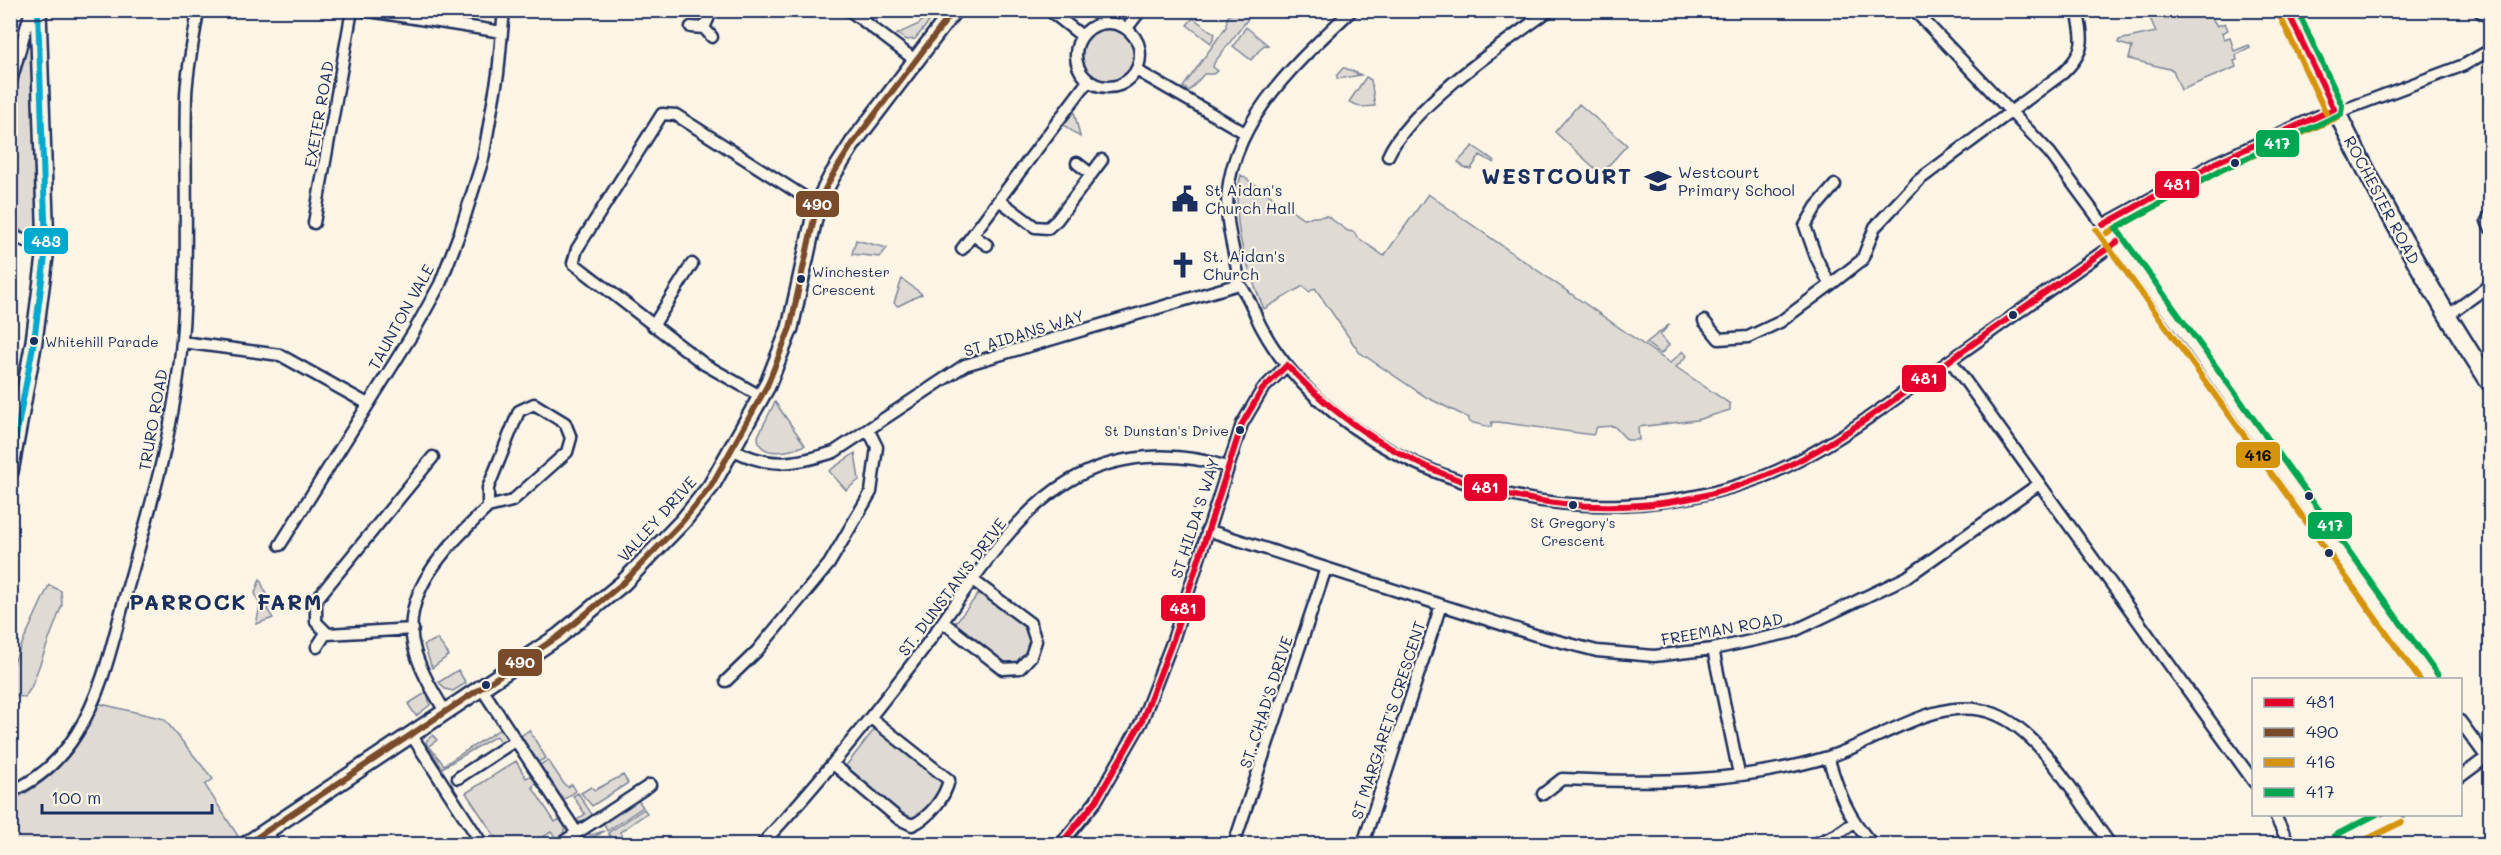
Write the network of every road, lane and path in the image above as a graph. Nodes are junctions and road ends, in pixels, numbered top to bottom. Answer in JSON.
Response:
{"nodes":[{"id":1,"x":31,"y":10,"type":"edge"},
{"id":2,"x":38,"y":10,"type":"edge"},
{"id":3,"x":198,"y":10,"type":"edge"},
{"id":4,"x":352,"y":10,"type":"edge"},
{"id":5,"x":363,"y":10,"type":"edge"},
{"id":6,"x":504,"y":10,"type":"edge"},
{"id":7,"x":712,"y":10,"type":"edge"},
{"id":8,"x":849,"y":10,"type":"edge"},
{"id":9,"x":954,"y":10,"type":"edge"},
{"id":10,"x":1048,"y":10,"type":"edge"},
{"id":11,"x":1141,"y":10,"type":"edge"},
{"id":12,"x":1352,"y":10,"type":"edge"},
{"id":13,"x":1550,"y":10,"type":"edge"},
{"id":14,"x":1914,"y":10,"type":"edge"},
{"id":15,"x":2077,"y":10,"type":"edge"},
{"id":16,"x":2287,"y":10,"type":"edge"},
{"id":17,"x":2482,"y":10,"type":"edge"},
{"id":18,"x":2490,"y":15,"type":"edge"},
{"id":19,"x":691,"y":27,"type":"dead end"},
{"id":20,"x":1127,"y":28,"type":"junction"},
{"id":21,"x":502,"y":32,"type":"junction"},
{"id":22,"x":1082,"y":36,"type":"junction"},
{"id":23,"x":2490,"y":50,"type":"edge"},
{"id":24,"x":915,"y":60,"type":"junction"},
{"id":25,"x":1136,"y":70,"type":"junction"},
{"id":26,"x":1088,"y":81,"type":"junction"},
{"id":27,"x":10,"y":85,"type":"edge"},
{"id":28,"x":2335,"y":111,"type":"junction"},
{"id":29,"x":2010,"y":112,"type":"junction"},
{"id":30,"x":1245,"y":133,"type":"junction"},
{"id":31,"x":1388,"y":156,"type":"dead end"},
{"id":32,"x":1102,"y":160,"type":"dead end"},
{"id":33,"x":1077,"y":163,"type":"dead end"},
{"id":34,"x":1091,"y":174,"type":"junction"},
{"id":35,"x":1835,"y":185,"type":"dead end"},
{"id":36,"x":999,"y":200,"type":"junction"},
{"id":37,"x":817,"y":205,"type":"junction"},
{"id":38,"x":2490,"y":215,"type":"edge"},
{"id":39,"x":314,"y":223,"type":"dead end"},
{"id":40,"x":2103,"y":225,"type":"junction"},
{"id":41,"x":2490,"y":228,"type":"edge"},
{"id":42,"x":10,"y":235,"type":"edge"},
{"id":43,"x":973,"y":235,"type":"junction"},
{"id":44,"x":2117,"y":242,"type":"junction"},
{"id":45,"x":987,"y":245,"type":"dead end"},
{"id":46,"x":46,"y":249,"type":"junction"},
{"id":47,"x":962,"y":249,"type":"dead end"},
{"id":48,"x":692,"y":264,"type":"dead end"},
{"id":49,"x":1239,"y":284,"type":"junction"},
{"id":50,"x":1830,"y":285,"type":"junction"},
{"id":51,"x":2490,"y":285,"type":"edge"},
{"id":52,"x":2447,"y":316,"type":"junction"},
{"id":53,"x":1704,"y":321,"type":"dead end"},
{"id":54,"x":653,"y":326,"type":"junction"},
{"id":55,"x":182,"y":342,"type":"junction"},
{"id":56,"x":1951,"y":361,"type":"junction"},
{"id":57,"x":1287,"y":366,"type":"junction"},
{"id":58,"x":2490,"y":383,"type":"edge"},
{"id":59,"x":762,"y":397,"type":"junction"},
{"id":60,"x":368,"y":404,"type":"junction"},
{"id":61,"x":869,"y":431,"type":"junction"},
{"id":62,"x":734,"y":450,"type":"junction"},
{"id":63,"x":433,"y":457,"type":"dead end"},
{"id":64,"x":1227,"y":467,"type":"junction"},
{"id":65,"x":10,"y":472,"type":"edge"},
{"id":66,"x":2039,"y":484,"type":"junction"},
{"id":67,"x":488,"y":507,"type":"junction"},
{"id":68,"x":1207,"y":530,"type":"junction"},
{"id":69,"x":280,"y":545,"type":"dead end"},
{"id":70,"x":1326,"y":568,"type":"junction"},
{"id":71,"x":974,"y":581,"type":"junction"},
{"id":72,"x":1441,"y":605,"type":"junction"},
{"id":73,"x":943,"y":622,"type":"junction"},
{"id":74,"x":412,"y":629,"type":"junction"},
{"id":75,"x":326,"y":633,"type":"junction"},
{"id":76,"x":316,"y":646,"type":"dead end"},
{"id":77,"x":1713,"y":649,"type":"junction"},
{"id":78,"x":2430,"y":678,"type":"edge"},
{"id":79,"x":726,"y":681,"type":"dead end"},
{"id":80,"x":482,"y":689,"type":"junction"},
{"id":81,"x":446,"y":713,"type":"junction"},
{"id":82,"x":871,"y":718,"type":"junction"},
{"id":83,"x":2462,"y":724,"type":"edge"},
{"id":84,"x":412,"y":736,"type":"junction"},
{"id":85,"x":516,"y":740,"type":"junction"},
{"id":86,"x":1828,"y":757,"type":"junction"},
{"id":87,"x":2488,"y":760,"type":"edge"},
{"id":88,"x":833,"y":765,"type":"junction"},
{"id":89,"x":1739,"y":774,"type":"junction"},
{"id":90,"x":2462,"y":776,"type":"edge"},
{"id":91,"x":458,"y":778,"type":"dead end"},
{"id":92,"x":2252,"y":781,"type":"edge"},
{"id":93,"x":650,"y":786,"type":"dead end"},
{"id":94,"x":10,"y":792,"type":"edge"},
{"id":95,"x":1544,"y":794,"type":"dead end"},
{"id":96,"x":2275,"y":816,"type":"edge"},
{"id":97,"x":2394,"y":816,"type":"edge"},
{"id":98,"x":1853,"y":823,"type":"junction"},
{"id":99,"x":577,"y":833,"type":"junction"},
{"id":100,"x":270,"y":838,"type":"edge"},
{"id":101,"x":247,"y":844,"type":"edge"},
{"id":102,"x":482,"y":844,"type":"edge"},
{"id":103,"x":560,"y":844,"type":"edge"},
{"id":104,"x":762,"y":844,"type":"edge"},
{"id":105,"x":1061,"y":844,"type":"edge"},
{"id":106,"x":1234,"y":844,"type":"edge"},
{"id":107,"x":1363,"y":844,"type":"edge"},
{"id":108,"x":1815,"y":844,"type":"edge"},
{"id":109,"x":1872,"y":844,"type":"edge"},
{"id":110,"x":2110,"y":844,"type":"edge"},
{"id":111,"x":2289,"y":844,"type":"edge"},
{"id":112,"x":2338,"y":844,"type":"edge"}],
"edges":[{"from":1,"to":27,"type":"street"},
{"from":2,"to":46,"type":"street"},
{"from":3,"to":55,"type":"street","name":"TRURO ROAD"},
{"from":4,"to":39,"type":"street","name":"EXETER ROAD"},
{"from":5,"to":21,"type":"street"},
{"from":6,"to":21,"type":"street","name":"TAUNTON VALE"},
{"from":7,"to":19,"type":"street"},
{"from":8,"to":24,"type":"street"},
{"from":9,"to":24,"type":"street","name":"VALLEY DRIVE"},
{"from":10,"to":22,"type":"street"},
{"from":11,"to":20,"type":"street"},
{"from":12,"to":30,"type":"street"},
{"from":13,"to":31,"type":"street"},
{"from":14,"to":29,"type":"street"},
{"from":15,"to":29,"type":"street"},
{"from":16,"to":28,"type":"main road","name":"ROCHESTER ROAD"},
{"from":17,"to":18,"type":"street"},
{"from":20,"to":22,"type":"street"},
{"from":20,"to":25,"type":"street"},
{"from":21,"to":60,"type":"street","name":"TAUNTON VALE"},
{"from":22,"to":26,"type":"street"},
{"from":23,"to":28,"type":"street"},
{"from":24,"to":37,"type":"street","name":"VALLEY DRIVE"},
{"from":25,"to":26,"type":"street"},
{"from":25,"to":30,"type":"street"},
{"from":26,"to":36,"type":"street"},
{"from":28,"to":40,"type":"street"},
{"from":28,"to":52,"type":"main road","name":"ROCHESTER ROAD"},
{"from":29,"to":40,"type":"street"},
{"from":29,"to":50,"type":"street"},
{"from":30,"to":49,"type":"street"},
{"from":32,"to":34,"type":"street"},
{"from":33,"to":34,"type":"street"},
{"from":34,"to":36,"type":"street"},
{"from":35,"to":50,"type":"street"},
{"from":36,"to":43,"type":"street"},
{"from":37,"to":54,"type":"street"},
{"from":37,"to":59,"type":"street","name":"VALLEY DRIVE"},
{"from":38,"to":41,"type":"street"},
{"from":40,"to":44,"type":"street"},
{"from":42,"to":46,"type":"street"},
{"from":43,"to":45,"type":"street"},
{"from":43,"to":47,"type":"street"},
{"from":44,"to":56,"type":"street"},
{"from":44,"to":78,"type":"street"},
{"from":46,"to":65,"type":"street"},
{"from":48,"to":54,"type":"street"},
{"from":49,"to":57,"type":"street"},
{"from":49,"to":61,"type":"street","name":"ST AIDANS WAY"},
{"from":50,"to":53,"type":"street"},
{"from":51,"to":52,"type":"street"},
{"from":52,"to":58,"type":"main road","name":"ROCHESTER ROAD"},
{"from":54,"to":59,"type":"street"},
{"from":55,"to":60,"type":"street"},
{"from":55,"to":94,"type":"street","name":"TRURO ROAD"},
{"from":56,"to":57,"type":"street"},
{"from":56,"to":66,"type":"street"},
{"from":57,"to":64,"type":"street","name":"ST HILDA'S WAY"},
{"from":59,"to":62,"type":"street","name":"VALLEY DRIVE"},
{"from":60,"to":69,"type":"street","name":"TAUNTON VALE"},
{"from":61,"to":62,"type":"street","name":"ST AIDANS WAY"},
{"from":61,"to":79,"type":"street"},
{"from":62,"to":80,"type":"street","name":"VALLEY DRIVE"},
{"from":63,"to":75,"type":"street"},
{"from":64,"to":68,"type":"street","name":"ST HILDA'S WAY"},
{"from":64,"to":71,"type":"street","name":"ST. DUNSTAN'S DRIVE"},
{"from":66,"to":77,"type":"street","name":"FREEMAN ROAD"},
{"from":66,"to":92,"type":"street"},
{"from":67,"to":67,"type":"street"},
{"from":67,"to":74,"type":"street"},
{"from":68,"to":70,"type":"street","name":"FREEMAN ROAD"},
{"from":68,"to":105,"type":"street","name":"ST HILDA'S WAY"},
{"from":70,"to":72,"type":"street","name":"FREEMAN ROAD"},
{"from":70,"to":106,"type":"street","name":"ST. CHAD'S DRIVE"},
{"from":71,"to":73,"type":"street","name":"ST. DUNSTAN'S DRIVE"},
{"from":71,"to":73,"type":"street"},
{"from":72,"to":77,"type":"street","name":"FREEMAN ROAD"},
{"from":72,"to":107,"type":"street","name":"ST MARGARET'S CRESCENT"},
{"from":73,"to":82,"type":"street","name":"ST. DUNSTAN'S DRIVE"},
{"from":74,"to":75,"type":"street"},
{"from":74,"to":81,"type":"street"},
{"from":75,"to":76,"type":"street"},
{"from":77,"to":89,"type":"street"},
{"from":80,"to":81,"type":"street","name":"VALLEY DRIVE"},
{"from":80,"to":85,"type":"street"},
{"from":81,"to":84,"type":"street","name":"VALLEY DRIVE"},
{"from":82,"to":88,"type":"street","name":"ST. DUNSTAN'S DRIVE"},
{"from":82,"to":88,"type":"street"},
{"from":83,"to":87,"type":"street"},
{"from":84,"to":100,"type":"street","name":"VALLEY DRIVE"},
{"from":84,"to":102,"type":"street"},
{"from":85,"to":91,"type":"street"},
{"from":85,"to":99,"type":"street"},
{"from":86,"to":89,"type":"street"},
{"from":86,"to":98,"type":"street"},
{"from":86,"to":110,"type":"street"},
{"from":87,"to":90,"type":"street"},
{"from":88,"to":104,"type":"street","name":"ST. DUNSTAN'S DRIVE"},
{"from":89,"to":95,"type":"street"},
{"from":93,"to":99,"type":"street"},
{"from":96,"to":111,"type":"street"},
{"from":97,"to":112,"type":"street"},
{"from":98,"to":108,"type":"street"},
{"from":98,"to":109,"type":"street"},
{"from":99,"to":103,"type":"street"},
{"from":100,"to":101,"type":"street","name":"VALLEY DRIVE"}]}
